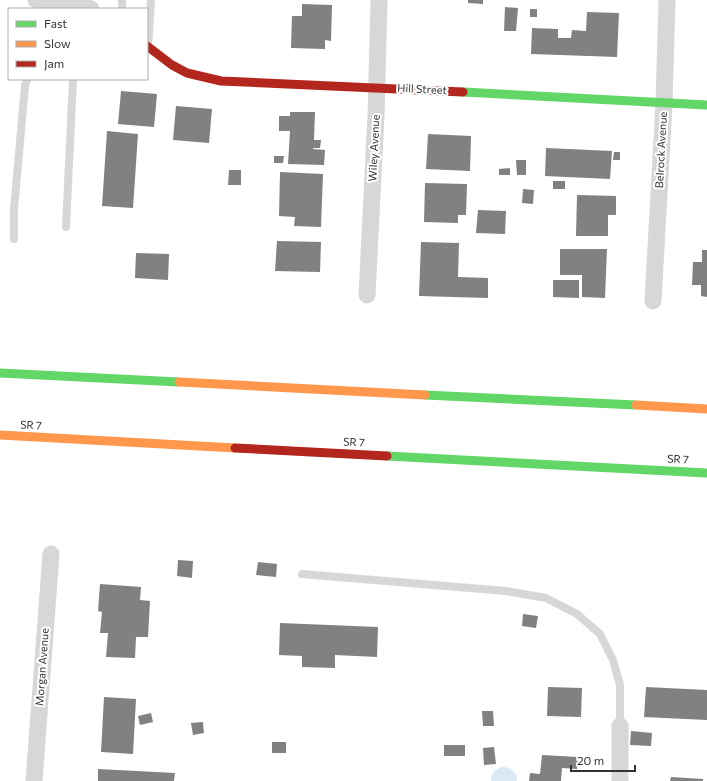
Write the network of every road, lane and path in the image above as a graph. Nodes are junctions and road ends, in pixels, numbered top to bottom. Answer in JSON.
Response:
{"nodes":[{"id":1,"x":36,"y":0,"type":"edge"},
{"id":2,"x":151,"y":0,"type":"edge"},
{"id":3,"x":379,"y":0,"type":"edge"},
{"id":4,"x":667,"y":0,"type":"edge"},
{"id":5,"x":74,"y":7,"type":"edge"},
{"id":6,"x":148,"y":46,"type":"edge"},
{"id":7,"x":28,"y":80,"type":"edge"},
{"id":8,"x":73,"y":80,"type":"edge"},
{"id":9,"x":376,"y":87,"type":"junction"},
{"id":10,"x":664,"y":104,"type":"junction"},
{"id":11,"x":707,"y":105,"type":"edge"},
{"id":12,"x":66,"y":227,"type":"dead end"},
{"id":13,"x":14,"y":239,"type":"dead end"},
{"id":14,"x":367,"y":295,"type":"dead end"},
{"id":15,"x":653,"y":301,"type":"dead end"},
{"id":16,"x":0,"y":373,"type":"edge"},
{"id":17,"x":707,"y":409,"type":"edge"},
{"id":18,"x":0,"y":435,"type":"edge"},
{"id":19,"x":707,"y":473,"type":"edge"},
{"id":20,"x":51,"y":554,"type":"dead end"},
{"id":21,"x":302,"y":574,"type":"dead end"},
{"id":22,"x":620,"y":726,"type":"joint"},
{"id":23,"x":34,"y":781,"type":"edge"},
{"id":24,"x":620,"y":781,"type":"edge"}],
"edges":[{"from":1,"to":5,"type":"street"},
{"from":2,"to":6,"type":"lane"},
{"from":3,"to":9,"type":"street","name":"Wiley Avenue"},
{"from":4,"to":10,"type":"street","name":"Belrock Avenue"},
{"from":6,"to":9,"type":"main road","name":"Hill Street"},
{"from":7,"to":13,"type":"lane"},
{"from":8,"to":12,"type":"lane"},
{"from":9,"to":10,"type":"main road","name":"Hill Street"},
{"from":9,"to":14,"type":"street","name":"Wiley Avenue"},
{"from":10,"to":11,"type":"main road","name":"Hill Street"},
{"from":10,"to":15,"type":"street","name":"Belrock Avenue"},
{"from":16,"to":17,"type":"main road"},
{"from":18,"to":19,"type":"main road","name":"SR 7","number":"SR 7"},
{"from":20,"to":23,"type":"street","name":"Morgan Avenue"},
{"from":21,"to":22,"type":"lane"},
{"from":22,"to":24,"type":"street"}]}
